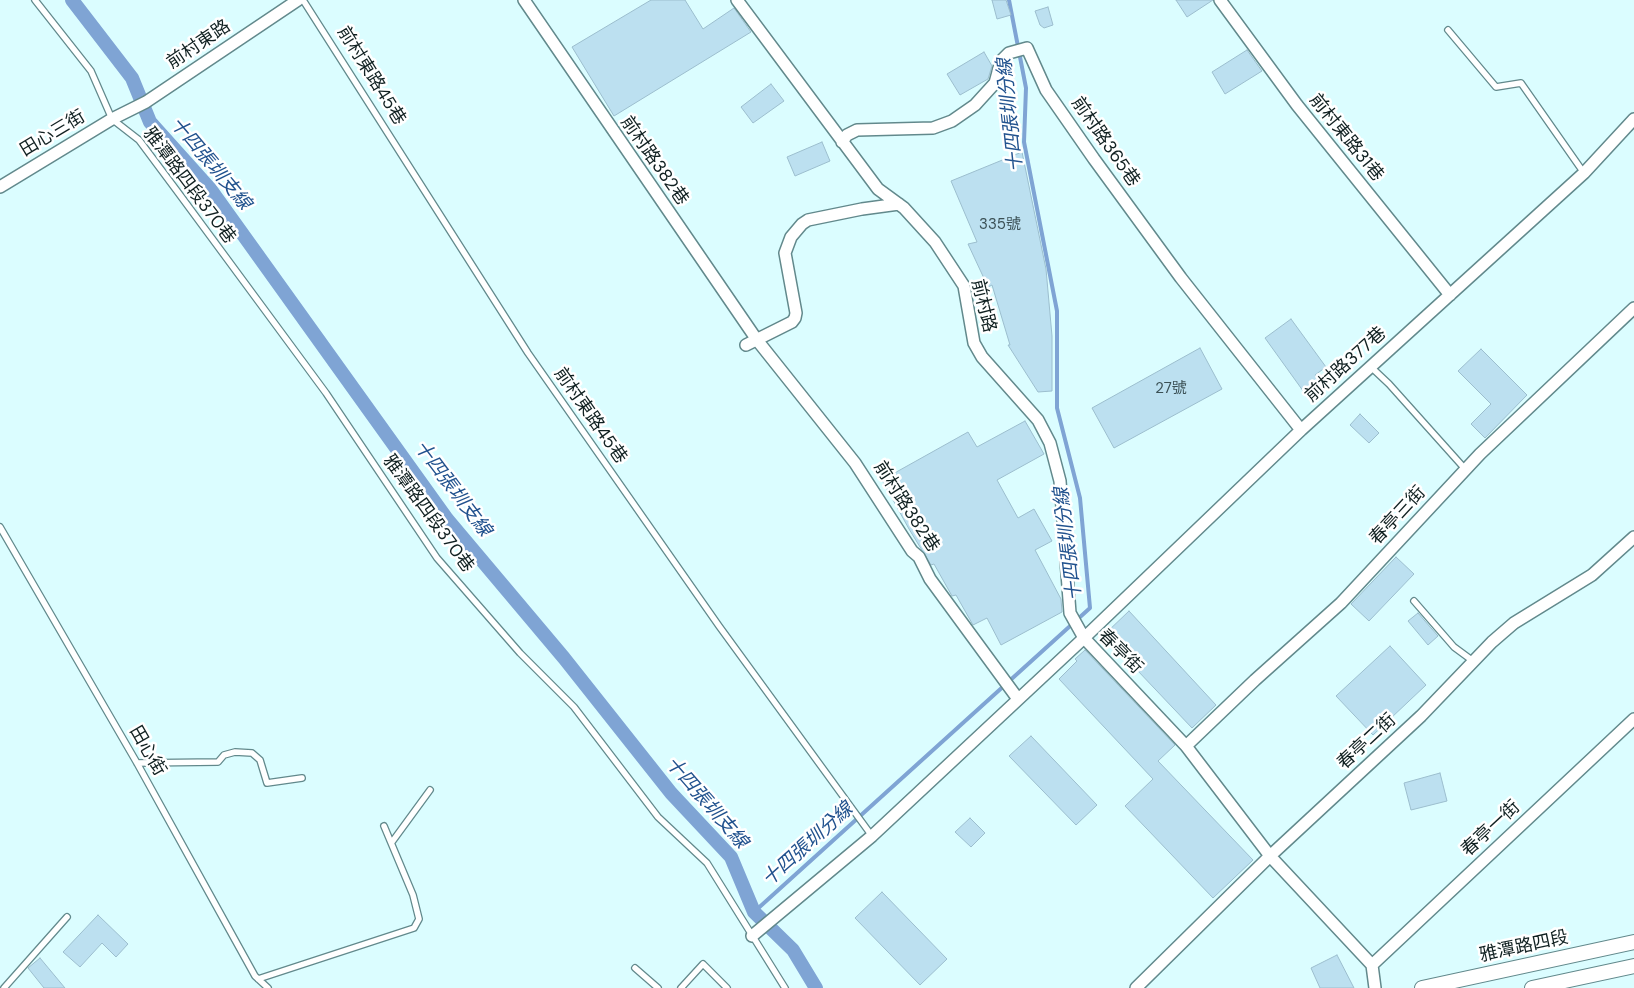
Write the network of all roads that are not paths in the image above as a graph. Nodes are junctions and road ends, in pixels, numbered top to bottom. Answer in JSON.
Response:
{"nodes":[{"id":1,"x":35,"y":0,"type":"edge"},
{"id":2,"x":298,"y":0,"type":"edge"},
{"id":3,"x":303,"y":0,"type":"edge"},
{"id":4,"x":524,"y":0,"type":"edge"},
{"id":5,"x":737,"y":0,"type":"edge"},
{"id":6,"x":1220,"y":0,"type":"edge"},
{"id":7,"x":1448,"y":30,"type":"dead end"},
{"id":8,"x":126,"y":113,"type":"joint"},
{"id":9,"x":112,"y":119,"type":"junction"},
{"id":10,"x":1634,"y":119,"type":"edge"},
{"id":11,"x":842,"y":142,"type":"junction"},
{"id":12,"x":1584,"y":173,"type":"junction"},
{"id":13,"x":0,"y":187,"type":"edge"},
{"id":14,"x":898,"y":204,"type":"junction"},
{"id":15,"x":1450,"y":295,"type":"junction"},
{"id":16,"x":1634,"y":308,"type":"edge"},
{"id":17,"x":752,"y":343,"type":"junction"},
{"id":18,"x":1372,"y":368,"type":"junction"},
{"id":19,"x":1301,"y":430,"type":"junction"},
{"id":20,"x":1466,"y":470,"type":"junction"},
{"id":21,"x":0,"y":526,"type":"edge"},
{"id":22,"x":1634,"y":537,"type":"edge"},
{"id":23,"x":1414,"y":600,"type":"dead end"},
{"id":24,"x":1084,"y":638,"type":"junction"},
{"id":25,"x":1473,"y":661,"type":"junction"},
{"id":26,"x":1018,"y":699,"type":"junction"},
{"id":27,"x":1634,"y":719,"type":"edge"},
{"id":28,"x":1186,"y":746,"type":"junction"},
{"id":29,"x":137,"y":764,"type":"junction"},
{"id":30,"x":302,"y":778,"type":"dead end"},
{"id":31,"x":430,"y":790,"type":"dead end"},
{"id":32,"x":384,"y":826,"type":"dead end"},
{"id":33,"x":872,"y":836,"type":"junction"},
{"id":34,"x":392,"y":842,"type":"junction"},
{"id":35,"x":1270,"y":856,"type":"junction"},
{"id":36,"x":67,"y":917,"type":"dead end"},
{"id":37,"x":752,"y":936,"type":"junction"},
{"id":38,"x":1634,"y":942,"type":"edge"},
{"id":39,"x":1372,"y":966,"type":"junction"},
{"id":40,"x":1634,"y":966,"type":"edge"},
{"id":41,"x":635,"y":968,"type":"dead end"},
{"id":42,"x":258,"y":979,"type":"junction"},
{"id":43,"x":4,"y":988,"type":"edge"},
{"id":44,"x":268,"y":988,"type":"edge"},
{"id":45,"x":658,"y":988,"type":"edge"},
{"id":46,"x":681,"y":988,"type":"edge"},
{"id":47,"x":727,"y":988,"type":"edge"},
{"id":48,"x":785,"y":988,"type":"edge"},
{"id":49,"x":1136,"y":988,"type":"edge"},
{"id":50,"x":1375,"y":988,"type":"edge"},
{"id":51,"x":1422,"y":988,"type":"edge"},
{"id":52,"x":1532,"y":988,"type":"edge"}],
"edges":[{"from":1,"to":9,"type":"lane"},
{"from":2,"to":8,"type":"street","name":"前村東路"},
{"from":3,"to":33,"type":"lane","name":"前村東路45巷"},
{"from":4,"to":17,"type":"street","name":"前村路382巷"},
{"from":5,"to":11,"type":"street","name":"前村路"},
{"from":6,"to":15,"type":"street","name":"前村東路31巷"},
{"from":7,"to":12,"type":"lane"},
{"from":8,"to":9,"type":"street","name":"田心三街"},
{"from":9,"to":13,"type":"street","name":"田心三街"},
{"from":9,"to":37,"type":"lane","name":"雅潭路四段370巷"},
{"from":10,"to":12,"type":"street","name":"前村路377巷"},
{"from":11,"to":14,"type":"street","name":"前村路"},
{"from":11,"to":19,"type":"street","name":"前村路365巷"},
{"from":12,"to":15,"type":"street","name":"前村路377巷"},
{"from":14,"to":17,"type":"street"},
{"from":14,"to":24,"type":"street","name":"前村路"},
{"from":15,"to":18,"type":"street","name":"前村路377巷"},
{"from":16,"to":20,"type":"street","name":"春亭三街"},
{"from":17,"to":26,"type":"street","name":"前村路382巷"},
{"from":18,"to":19,"type":"street","name":"前村路377巷"},
{"from":18,"to":20,"type":"lane"},
{"from":19,"to":24,"type":"street","name":"前村路377巷"},
{"from":20,"to":28,"type":"street","name":"春亭三街"},
{"from":21,"to":29,"type":"lane","name":"田心街"},
{"from":22,"to":25,"type":"street","name":"春亭二街"},
{"from":23,"to":25,"type":"lane"},
{"from":24,"to":26,"type":"street","name":"春亭街"},
{"from":24,"to":28,"type":"street","name":"春亭街"},
{"from":25,"to":35,"type":"street","name":"春亭二街"},
{"from":26,"to":33,"type":"street","name":"春亭街"},
{"from":27,"to":39,"type":"street","name":"春亭一街"},
{"from":28,"to":35,"type":"street","name":"春亭街"},
{"from":29,"to":30,"type":"lane"},
{"from":29,"to":42,"type":"lane","name":"田心街"},
{"from":31,"to":34,"type":"lane"},
{"from":32,"to":34,"type":"lane"},
{"from":33,"to":37,"type":"street","name":"春亭街"},
{"from":34,"to":42,"type":"lane"},
{"from":35,"to":39,"type":"street","name":"春亭街"},
{"from":35,"to":49,"type":"street","name":"春亭二街"},
{"from":36,"to":43,"type":"lane"},
{"from":37,"to":48,"type":"lane","name":"雅潭路四段370巷"},
{"from":38,"to":51,"type":"street","name":"雅潭路四段"},
{"from":39,"to":50,"type":"street"},
{"from":40,"to":52,"type":"street"},
{"from":41,"to":45,"type":"lane"},
{"from":42,"to":44,"type":"lane","name":"田心街"},
{"from":46,"to":47,"type":"lane"}]}
